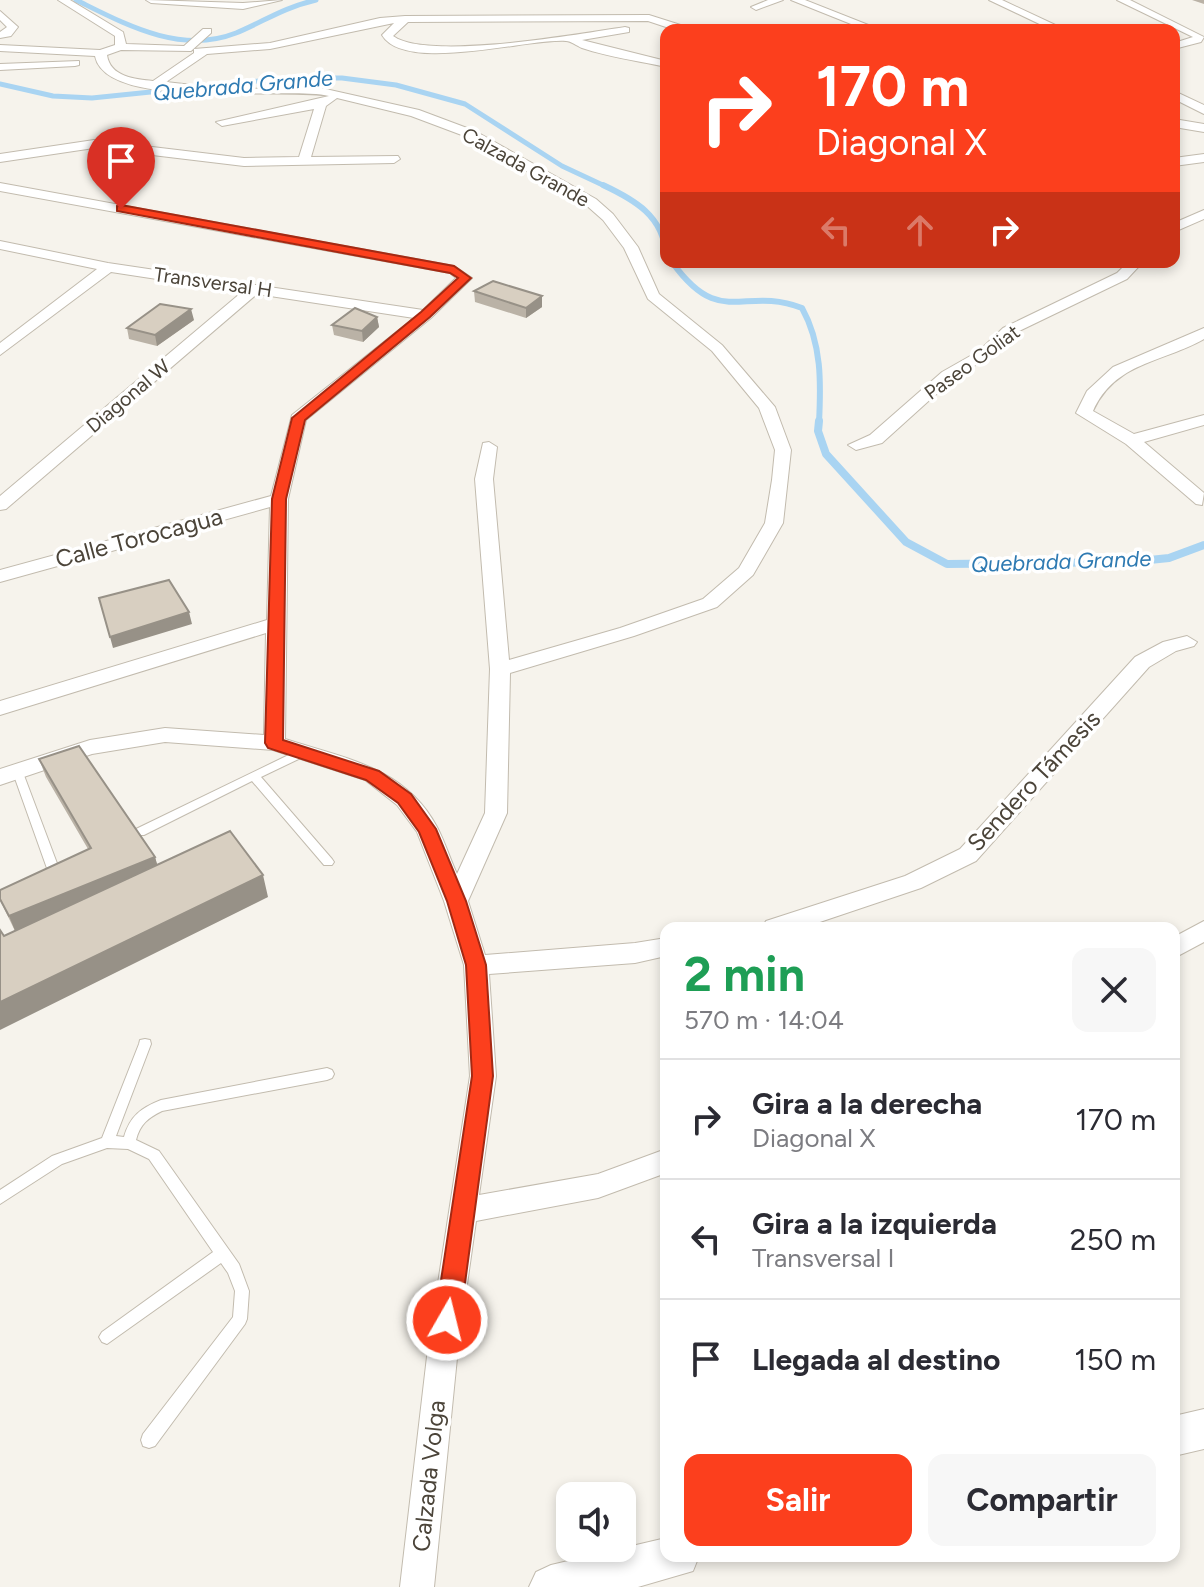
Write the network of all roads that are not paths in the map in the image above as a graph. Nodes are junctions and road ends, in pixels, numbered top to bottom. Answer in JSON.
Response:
{"nodes":[{"id":1,"x":63,"y":0,"type":"edge"},
{"id":2,"x":151,"y":0,"type":"edge"},
{"id":3,"x":277,"y":0,"type":"edge"},
{"id":4,"x":778,"y":0,"type":"edge"},
{"id":5,"x":796,"y":0,"type":"edge"},
{"id":6,"x":994,"y":0,"type":"edge"},
{"id":7,"x":1122,"y":0,"type":"edge"},
{"id":8,"x":756,"y":7,"type":"dead end"},
{"id":9,"x":0,"y":14,"type":"edge"},
{"id":10,"x":405,"y":19,"type":"junction"},
{"id":11,"x":672,"y":24,"type":"edge"},
{"id":12,"x":860,"y":24,"type":"edge"},
{"id":13,"x":1048,"y":24,"type":"edge"},
{"id":14,"x":1174,"y":24,"type":"edge"},
{"id":15,"x":660,"y":25,"type":"edge"},
{"id":16,"x":1180,"y":27,"type":"edge"},
{"id":17,"x":0,"y":35,"type":"edge"},
{"id":18,"x":575,"y":36,"type":"junction"},
{"id":19,"x":1202,"y":37,"type":"edge"},
{"id":20,"x":1180,"y":44,"type":"edge"},
{"id":21,"x":120,"y":47,"type":"junction"},
{"id":22,"x":0,"y":48,"type":"edge"},
{"id":23,"x":204,"y":51,"type":"junction"},
{"id":24,"x":101,"y":57,"type":"junction"},
{"id":25,"x":660,"y":63,"type":"edge"},
{"id":26,"x":0,"y":67,"type":"edge"},
{"id":27,"x":157,"y":83,"type":"junction"},
{"id":28,"x":341,"y":94,"type":"junction"},
{"id":29,"x":1180,"y":97,"type":"edge"},
{"id":30,"x":321,"y":104,"type":"junction"},
{"id":31,"x":1204,"y":110,"type":"edge"},
{"id":32,"x":222,"y":122,"type":"dead end"},
{"id":33,"x":1180,"y":124,"type":"edge"},
{"id":34,"x":1204,"y":128,"type":"edge"},
{"id":35,"x":0,"y":158,"type":"edge"},
{"id":36,"x":1204,"y":158,"type":"edge"},
{"id":37,"x":394,"y":159,"type":"dead end"},
{"id":38,"x":304,"y":160,"type":"junction"},
{"id":39,"x":1180,"y":161,"type":"edge"},
{"id":40,"x":0,"y":187,"type":"edge"},
{"id":41,"x":1204,"y":214,"type":"edge"},
{"id":42,"x":1180,"y":225,"type":"edge"},
{"id":43,"x":0,"y":245,"type":"edge"},
{"id":44,"x":108,"y":267,"type":"junction"},
{"id":45,"x":1130,"y":268,"type":"edge"},
{"id":46,"x":256,"y":287,"type":"junction"},
{"id":47,"x":426,"y":315,"type":"junction"},
{"id":48,"x":1204,"y":333,"type":"edge"},
{"id":49,"x":0,"y":350,"type":"edge"},
{"id":50,"x":1204,"y":420,"type":"edge"},
{"id":51,"x":1132,"y":440,"type":"junction"},
{"id":52,"x":856,"y":445,"type":"dead end"},
{"id":53,"x":489,"y":447,"type":"dead end"},
{"id":54,"x":279,"y":499,"type":"junction"},
{"id":55,"x":1202,"y":500,"type":"edge"},
{"id":56,"x":0,"y":505,"type":"edge"},
{"id":57,"x":0,"y":576,"type":"edge"},
{"id":58,"x":274,"y":624,"type":"junction"},
{"id":59,"x":1187,"y":642,"type":"dead end"},
{"id":60,"x":500,"y":669,"type":"junction"},
{"id":61,"x":0,"y":708,"type":"edge"},
{"id":62,"x":274,"y":743,"type":"junction"},
{"id":63,"x":303,"y":752,"type":"junction"},
{"id":64,"x":8,"y":774,"type":"edge"},
{"id":65,"x":254,"y":776,"type":"junction"},
{"id":66,"x":140,"y":832,"type":"edge"},
{"id":67,"x":328,"y":862,"type":"dead end"},
{"id":68,"x":55,"y":874,"type":"edge"},
{"id":69,"x":456,"y":901,"type":"junction"},
{"id":70,"x":792,"y":922,"type":"edge"},
{"id":71,"x":1204,"y":930,"type":"edge"},
{"id":72,"x":1180,"y":945,"type":"edge"},
{"id":73,"x":660,"y":948,"type":"edge"},
{"id":74,"x":476,"y":965,"type":"junction"},
{"id":75,"x":145,"y":1044,"type":"dead end"},
{"id":76,"x":327,"y":1074,"type":"dead end"},
{"id":77,"x":107,"y":1142,"type":"junction"},
{"id":78,"x":129,"y":1143,"type":"junction"},
{"id":79,"x":660,"y":1163,"type":"edge"},
{"id":80,"x":0,"y":1198,"type":"edge"},
{"id":81,"x":463,"y":1211,"type":"junction"},
{"id":82,"x":223,"y":1253,"type":"junction"},
{"id":83,"x":107,"y":1337,"type":"dead end"},
{"id":84,"x":1204,"y":1429,"type":"edge"},
{"id":85,"x":1180,"y":1435,"type":"edge"},
{"id":86,"x":149,"y":1440,"type":"dead end"},
{"id":87,"x":660,"y":1560,"type":"edge"},
{"id":88,"x":417,"y":1587,"type":"edge"},
{"id":89,"x":551,"y":1587,"type":"edge"}],
"edges":[{"from":1,"to":21,"type":"street"},
{"from":2,"to":3,"type":"street"},
{"from":4,"to":8,"type":"street"},
{"from":5,"to":12,"type":"street"},
{"from":6,"to":13,"type":"street"},
{"from":7,"to":14,"type":"street"},
{"from":9,"to":17,"type":"street"},
{"from":10,"to":11,"type":"street"},
{"from":10,"to":18,"type":"street"},
{"from":10,"to":23,"type":"street"},
{"from":15,"to":18,"type":"street"},
{"from":16,"to":19,"type":"street"},
{"from":18,"to":25,"type":"street"},
{"from":19,"to":20,"type":"street"},
{"from":21,"to":23,"type":"street"},
{"from":21,"to":24,"type":"street"},
{"from":22,"to":24,"type":"street"},
{"from":23,"to":27,"type":"street"},
{"from":24,"to":26,"type":"street"},
{"from":24,"to":27,"type":"street","name":"Calzada Grande"},
{"from":27,"to":28,"type":"street","name":"Calzada Grande"},
{"from":28,"to":30,"type":"street"},
{"from":28,"to":60,"type":"street","name":"Calzada Grande"},
{"from":29,"to":31,"type":"street"},
{"from":30,"to":32,"type":"street"},
{"from":30,"to":38,"type":"street"},
{"from":33,"to":34,"type":"street"},
{"from":35,"to":38,"type":"street"},
{"from":36,"to":39,"type":"street"},
{"from":37,"to":38,"type":"street"},
{"from":40,"to":47,"type":"street"},
{"from":41,"to":42,"type":"street"},
{"from":43,"to":44,"type":"street","name":"Transversal H"},
{"from":44,"to":46,"type":"street","name":"Transversal H"},
{"from":44,"to":49,"type":"street"},
{"from":45,"to":52,"type":"street","name":"Paseo Goliat"},
{"from":46,"to":47,"type":"street","name":"Transversal H"},
{"from":46,"to":56,"type":"street","name":"Diagonal W"},
{"from":47,"to":54,"type":"street"},
{"from":48,"to":51,"type":"street"},
{"from":50,"to":51,"type":"street"},
{"from":51,"to":55,"type":"street"},
{"from":53,"to":60,"type":"street"},
{"from":54,"to":57,"type":"street","name":"Calle Torocagua"},
{"from":54,"to":58,"type":"street"},
{"from":58,"to":61,"type":"street"},
{"from":58,"to":62,"type":"street"},
{"from":59,"to":70,"type":"street","name":"Sendero Támesis"},
{"from":60,"to":69,"type":"street"},
{"from":62,"to":63,"type":"street","name":"Calzada Volga"},
{"from":62,"to":64,"type":"street","name":"Calzada Volga"},
{"from":63,"to":65,"type":"lane"},
{"from":63,"to":69,"type":"street","name":"Calzada Volga"},
{"from":64,"to":68,"type":"lane"},
{"from":65,"to":66,"type":"lane"},
{"from":65,"to":67,"type":"lane"},
{"from":69,"to":74,"type":"street","name":"Calzada Volga"},
{"from":71,"to":72,"type":"street"},
{"from":73,"to":74,"type":"street"},
{"from":74,"to":81,"type":"street","name":"Calzada Volga"},
{"from":75,"to":77,"type":"lane"},
{"from":76,"to":78,"type":"lane"},
{"from":77,"to":78,"type":"lane"},
{"from":77,"to":80,"type":"lane"},
{"from":78,"to":82,"type":"lane"},
{"from":79,"to":81,"type":"street"},
{"from":81,"to":88,"type":"street","name":"Calzada Volga"},
{"from":82,"to":83,"type":"lane"},
{"from":82,"to":86,"type":"lane"},
{"from":84,"to":85,"type":"street"},
{"from":87,"to":89,"type":"street"}]}
